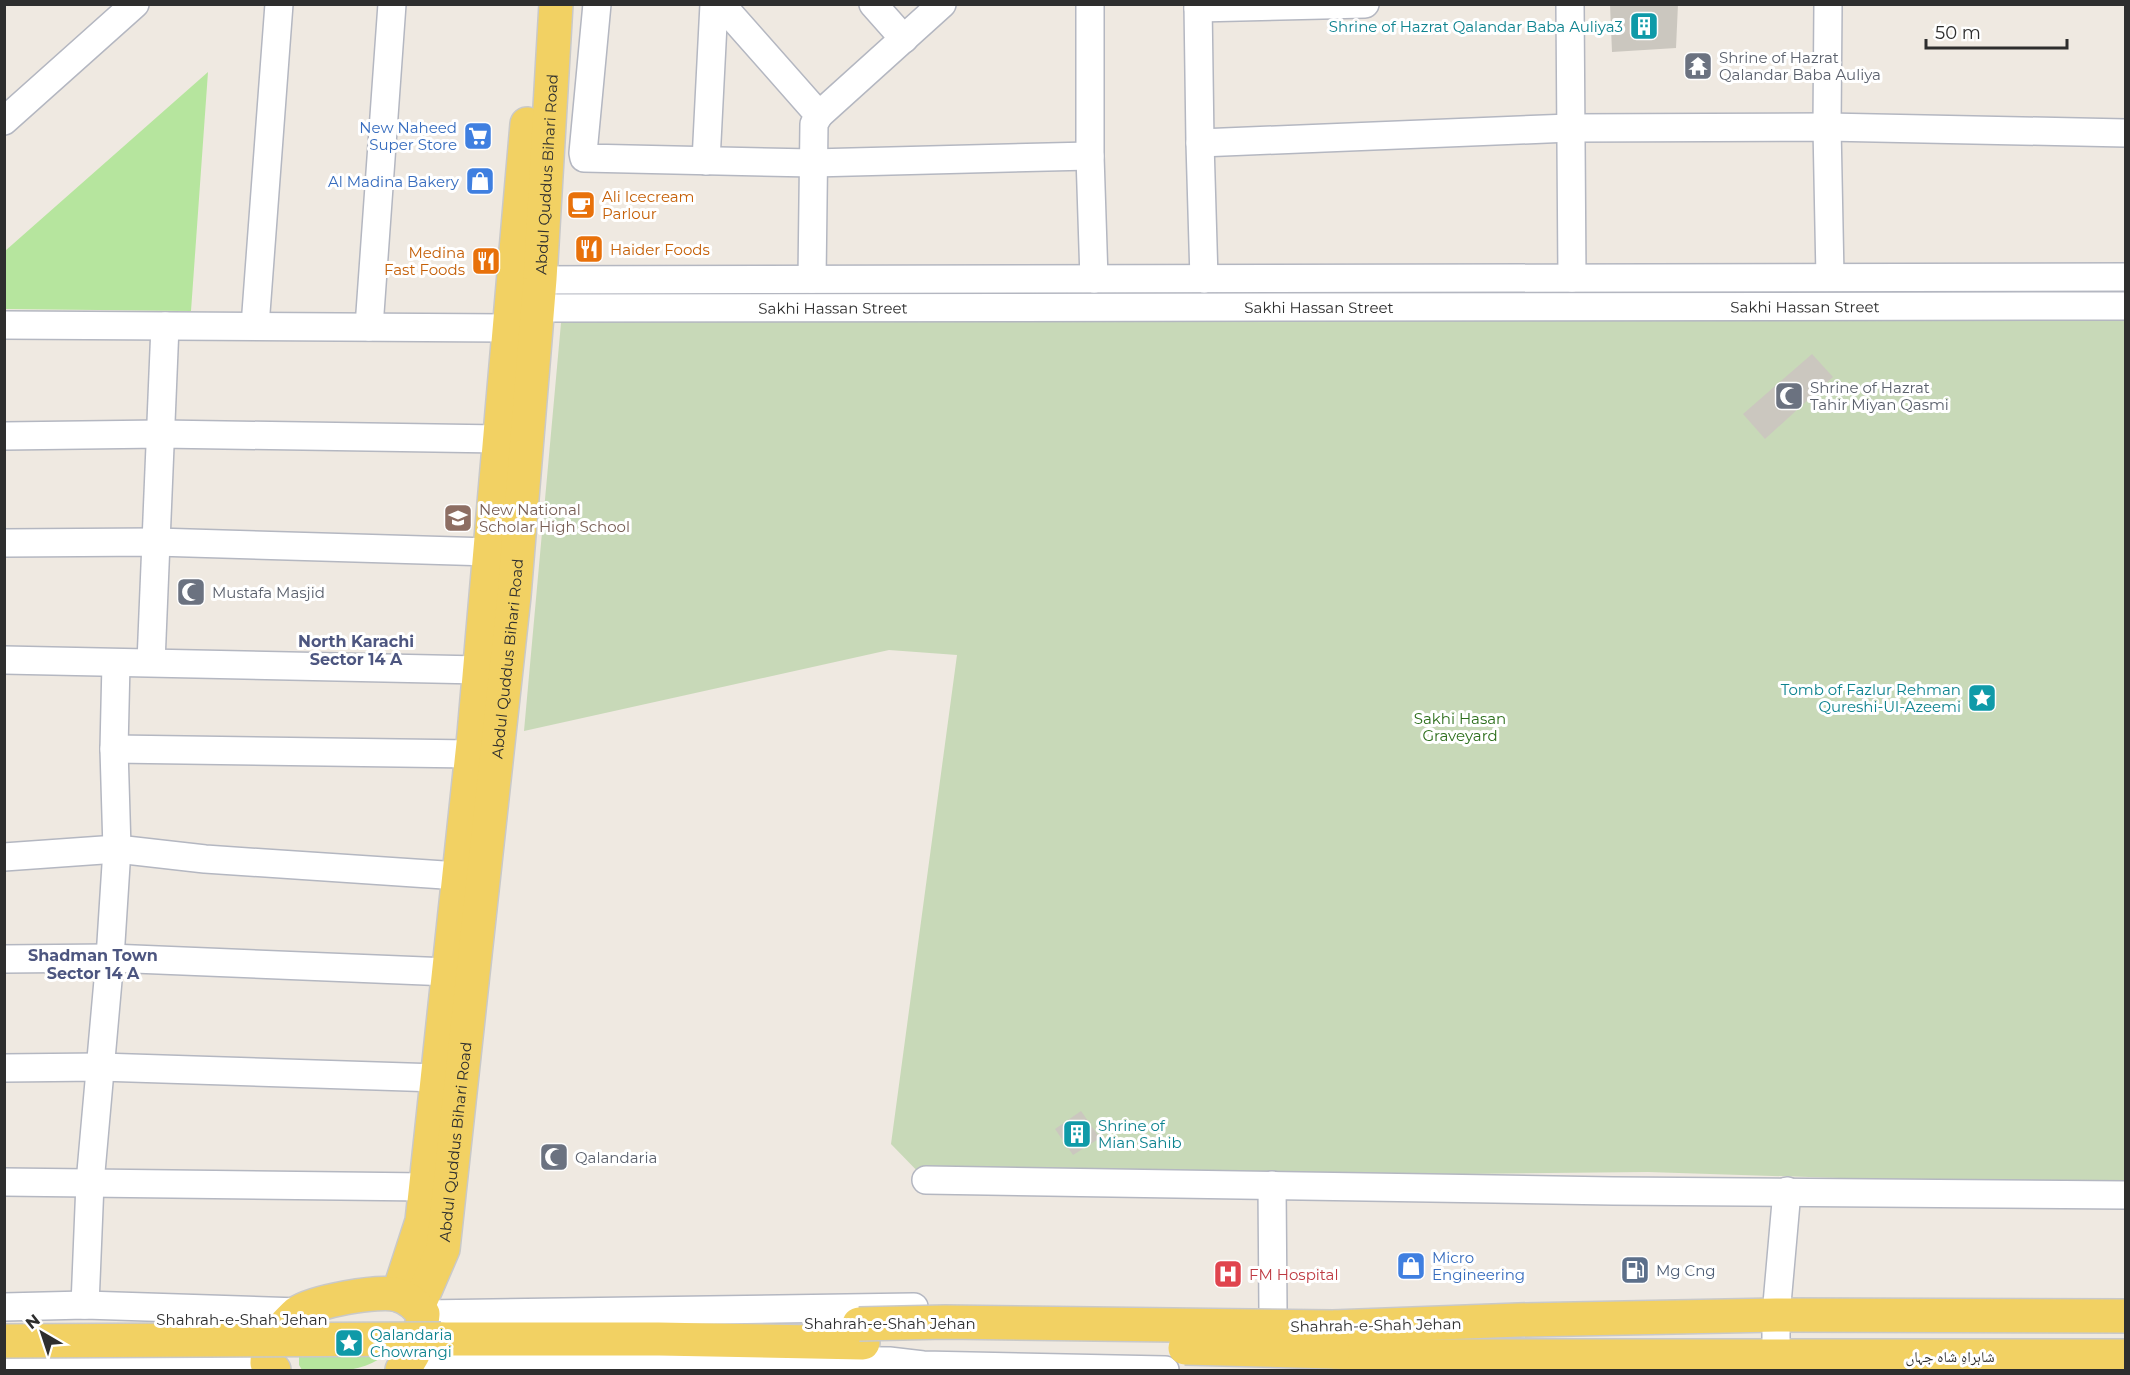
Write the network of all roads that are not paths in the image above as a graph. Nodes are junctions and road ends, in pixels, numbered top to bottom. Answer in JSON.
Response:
{"nodes":[{"id":1,"x":135,"y":4,"type":"edge"},
{"id":2,"x":279,"y":4,"type":"edge"},
{"id":3,"x":392,"y":4,"type":"edge"},
{"id":4,"x":537,"y":4,"type":"edge"},
{"id":5,"x":556,"y":4,"type":"edge"},
{"id":6,"x":597,"y":4,"type":"edge"},
{"id":7,"x":714,"y":4,"type":"edge"},
{"id":8,"x":721,"y":4,"type":"edge"},
{"id":9,"x":873,"y":4,"type":"edge"},
{"id":10,"x":942,"y":4,"type":"edge"},
{"id":11,"x":1090,"y":4,"type":"edge"},
{"id":12,"x":1365,"y":4,"type":"edge"},
{"id":13,"x":1570,"y":4,"type":"edge"},
{"id":14,"x":1828,"y":4,"type":"edge"},
{"id":15,"x":1198,"y":6,"type":"edge"},
{"id":16,"x":904,"y":39,"type":"junction"},
{"id":17,"x":819,"y":115,"type":"junction"},
{"id":18,"x":4,"y":121,"type":"edge"},
{"id":19,"x":1827,"y":127,"type":"junction"},
{"id":20,"x":1569,"y":128,"type":"junction"},
{"id":21,"x":2126,"y":133,"type":"edge"},
{"id":22,"x":1200,"y":143,"type":"junction"},
{"id":23,"x":1090,"y":156,"type":"junction"},
{"id":24,"x":706,"y":161,"type":"junction"},
{"id":25,"x":813,"y":164,"type":"junction"},
{"id":26,"x":1830,"y":277,"type":"junction"},
{"id":27,"x":2126,"y":277,"type":"edge"},
{"id":28,"x":1572,"y":278,"type":"junction"},
{"id":29,"x":812,"y":279,"type":"junction"},
{"id":30,"x":1094,"y":279,"type":"junction"},
{"id":31,"x":1204,"y":279,"type":"junction"},
{"id":32,"x":522,"y":301,"type":"junction"},
{"id":33,"x":2126,"y":306,"type":"edge"},
{"id":34,"x":4,"y":325,"type":"edge"},
{"id":35,"x":165,"y":326,"type":"junction"},
{"id":36,"x":255,"y":326,"type":"junction"},
{"id":37,"x":369,"y":327,"type":"junction"},
{"id":38,"x":161,"y":434,"type":"junction"},
{"id":39,"x":4,"y":436,"type":"edge"},
{"id":40,"x":500,"y":439,"type":"junction"},
{"id":41,"x":156,"y":542,"type":"junction"},
{"id":42,"x":4,"y":543,"type":"edge"},
{"id":43,"x":490,"y":552,"type":"junction"},
{"id":44,"x":4,"y":660,"type":"edge"},
{"id":45,"x":151,"y":662,"type":"junction"},
{"id":46,"x":116,"y":663,"type":"junction"},
{"id":47,"x":480,"y":670,"type":"junction"},
{"id":48,"x":114,"y":749,"type":"junction"},
{"id":49,"x":472,"y":754,"type":"junction"},
{"id":50,"x":117,"y":849,"type":"junction"},
{"id":51,"x":4,"y":857,"type":"edge"},
{"id":52,"x":459,"y":876,"type":"junction"},
{"id":53,"x":110,"y":958,"type":"junction"},
{"id":54,"x":4,"y":959,"type":"edge"},
{"id":55,"x":449,"y":972,"type":"junction"},
{"id":56,"x":100,"y":1067,"type":"junction"},
{"id":57,"x":4,"y":1068,"type":"edge"},
{"id":58,"x":438,"y":1078,"type":"junction"},
{"id":59,"x":926,"y":1180,"type":"dead end"},
{"id":60,"x":4,"y":1182,"type":"edge"},
{"id":61,"x":90,"y":1183,"type":"junction"},
{"id":62,"x":1272,"y":1185,"type":"junction"},
{"id":63,"x":426,"y":1187,"type":"junction"},
{"id":64,"x":1787,"y":1191,"type":"junction"},
{"id":65,"x":2126,"y":1196,"type":"edge"},
{"id":66,"x":84,"y":1305,"type":"junction"},
{"id":67,"x":413,"y":1305,"type":"junction"},
{"id":68,"x":4,"y":1307,"type":"edge"},
{"id":69,"x":890,"y":1307,"type":"junction"},
{"id":70,"x":1273,"y":1310,"type":"junction"},
{"id":71,"x":299,"y":1312,"type":"junction"},
{"id":72,"x":1776,"y":1315,"type":"junction"},
{"id":73,"x":2126,"y":1316,"type":"edge"},
{"id":74,"x":4,"y":1320,"type":"edge"},
{"id":75,"x":1381,"y":1327,"type":"junction"},
{"id":76,"x":1333,"y":1339,"type":"junction"},
{"id":77,"x":4,"y":1341,"type":"edge"},
{"id":78,"x":1412,"y":1356,"type":"junction"},
{"id":79,"x":2126,"y":1356,"type":"edge"},
{"id":80,"x":4,"y":1358,"type":"edge"},
{"id":81,"x":889,"y":1361,"type":"junction"},
{"id":82,"x":1776,"y":1363,"type":"edge"},
{"id":83,"x":408,"y":1364,"type":"edge"},
{"id":84,"x":271,"y":1367,"type":"edge"},
{"id":85,"x":923,"y":1368,"type":"edge"},
{"id":86,"x":1104,"y":1370,"type":"edge"},
{"id":87,"x":1165,"y":1371,"type":"edge"},
{"id":88,"x":1380,"y":1371,"type":"edge"}],
"edges":[{"from":1,"to":18,"type":"street"},
{"from":2,"to":36,"type":"street"},
{"from":3,"to":37,"type":"street"},
{"from":4,"to":32,"type":"main road","name":"Abdul Quddus Bihari Road"},
{"from":5,"to":32,"type":"main road","name":"Abdul Quddus Bihari Road"},
{"from":6,"to":24,"type":"street"},
{"from":7,"to":24,"type":"street"},
{"from":8,"to":17,"type":"street"},
{"from":9,"to":16,"type":"street"},
{"from":10,"to":16,"type":"street"},
{"from":11,"to":23,"type":"street"},
{"from":12,"to":15,"type":"street"},
{"from":13,"to":20,"type":"street"},
{"from":14,"to":19,"type":"street"},
{"from":15,"to":22,"type":"street"},
{"from":16,"to":17,"type":"street"},
{"from":17,"to":25,"type":"street"},
{"from":19,"to":20,"type":"street"},
{"from":19,"to":21,"type":"street"},
{"from":19,"to":26,"type":"street"},
{"from":20,"to":22,"type":"street"},
{"from":20,"to":28,"type":"street"},
{"from":22,"to":31,"type":"street"},
{"from":23,"to":25,"type":"street"},
{"from":23,"to":30,"type":"street"},
{"from":24,"to":25,"type":"street"},
{"from":25,"to":29,"type":"street"},
{"from":26,"to":27,"type":"street","name":"Sakhi Hassan Street"},
{"from":26,"to":28,"type":"street","name":"Sakhi Hassan Street"},
{"from":28,"to":31,"type":"street","name":"Sakhi Hassan Street"},
{"from":29,"to":30,"type":"street","name":"Sakhi Hassan Street"},
{"from":29,"to":32,"type":"street","name":"Sakhi Hassan Street"},
{"from":30,"to":31,"type":"street","name":"Sakhi Hassan Street"},
{"from":32,"to":33,"type":"street","name":"Sakhi Hassan Street"},
{"from":32,"to":37,"type":"street"},
{"from":32,"to":40,"type":"main road","name":"Abdul Quddus Bihari Road"},
{"from":32,"to":67,"type":"main road","name":"Abdul Quddus Bihari Road"},
{"from":34,"to":35,"type":"street"},
{"from":35,"to":36,"type":"street"},
{"from":35,"to":38,"type":"street"},
{"from":36,"to":37,"type":"street"},
{"from":38,"to":39,"type":"street"},
{"from":38,"to":40,"type":"street"},
{"from":38,"to":41,"type":"street"},
{"from":40,"to":43,"type":"main road","name":"Abdul Quddus Bihari Road"},
{"from":41,"to":42,"type":"street"},
{"from":41,"to":43,"type":"street"},
{"from":41,"to":45,"type":"street"},
{"from":43,"to":47,"type":"main road","name":"Abdul Quddus Bihari Road"},
{"from":44,"to":46,"type":"street"},
{"from":45,"to":46,"type":"street"},
{"from":45,"to":47,"type":"street"},
{"from":46,"to":48,"type":"street"},
{"from":47,"to":49,"type":"main road","name":"Abdul Quddus Bihari Road"},
{"from":48,"to":49,"type":"street"},
{"from":48,"to":50,"type":"street"},
{"from":49,"to":52,"type":"main road","name":"Abdul Quddus Bihari Road"},
{"from":50,"to":51,"type":"street"},
{"from":50,"to":52,"type":"street"},
{"from":50,"to":53,"type":"street"},
{"from":52,"to":55,"type":"main road","name":"Abdul Quddus Bihari Road"},
{"from":53,"to":54,"type":"street"},
{"from":53,"to":55,"type":"street"},
{"from":53,"to":56,"type":"street"},
{"from":55,"to":58,"type":"main road","name":"Abdul Quddus Bihari Road"},
{"from":56,"to":57,"type":"street"},
{"from":56,"to":58,"type":"street"},
{"from":56,"to":61,"type":"street"},
{"from":58,"to":63,"type":"main road","name":"Abdul Quddus Bihari Road"},
{"from":59,"to":62,"type":"street"},
{"from":60,"to":61,"type":"street"},
{"from":61,"to":63,"type":"street"},
{"from":61,"to":66,"type":"street"},
{"from":62,"to":64,"type":"street"},
{"from":62,"to":70,"type":"street"},
{"from":63,"to":67,"type":"main road","name":"Abdul Quddus Bihari Road"},
{"from":64,"to":65,"type":"street"},
{"from":64,"to":72,"type":"street"},
{"from":66,"to":68,"type":"street"},
{"from":66,"to":71,"type":"street"},
{"from":67,"to":69,"type":"street"},
{"from":67,"to":71,"type":"main road"},
{"from":67,"to":83,"type":"main road"},
{"from":69,"to":70,"type":"street"},
{"from":69,"to":81,"type":"street"},
{"from":70,"to":75,"type":"street"},
{"from":71,"to":84,"type":"main road"},
{"from":72,"to":73,"type":"main road"},
{"from":72,"to":75,"type":"main road","name":"Shahrah-e-Shah Jehan"},
{"from":72,"to":82,"type":"street"},
{"from":74,"to":76,"type":"main road","name":"Shahrah-e-Shah Jehan","bridge":true},
{"from":75,"to":76,"type":"main road","name":"Shahrah-e-Shah Jehan"},
{"from":76,"to":77,"type":"main road","name":"Shahrah-e-Shah Jehan","bridge":true},
{"from":76,"to":78,"type":"main road","name":"Shahrah-e-Shah Jehan"},
{"from":78,"to":82,"type":"main road","name":"Shahrah-e-Shah Jehan"},
{"from":78,"to":88,"type":"street"},
{"from":79,"to":82,"type":"main road","name":"شاہراہِ شاہ جہاں"},
{"from":80,"to":84,"type":"street"},
{"from":81,"to":83,"type":"street"},
{"from":81,"to":85,"type":"street"},
{"from":85,"to":86,"type":"street"},
{"from":86,"to":87,"type":"street"}]}
